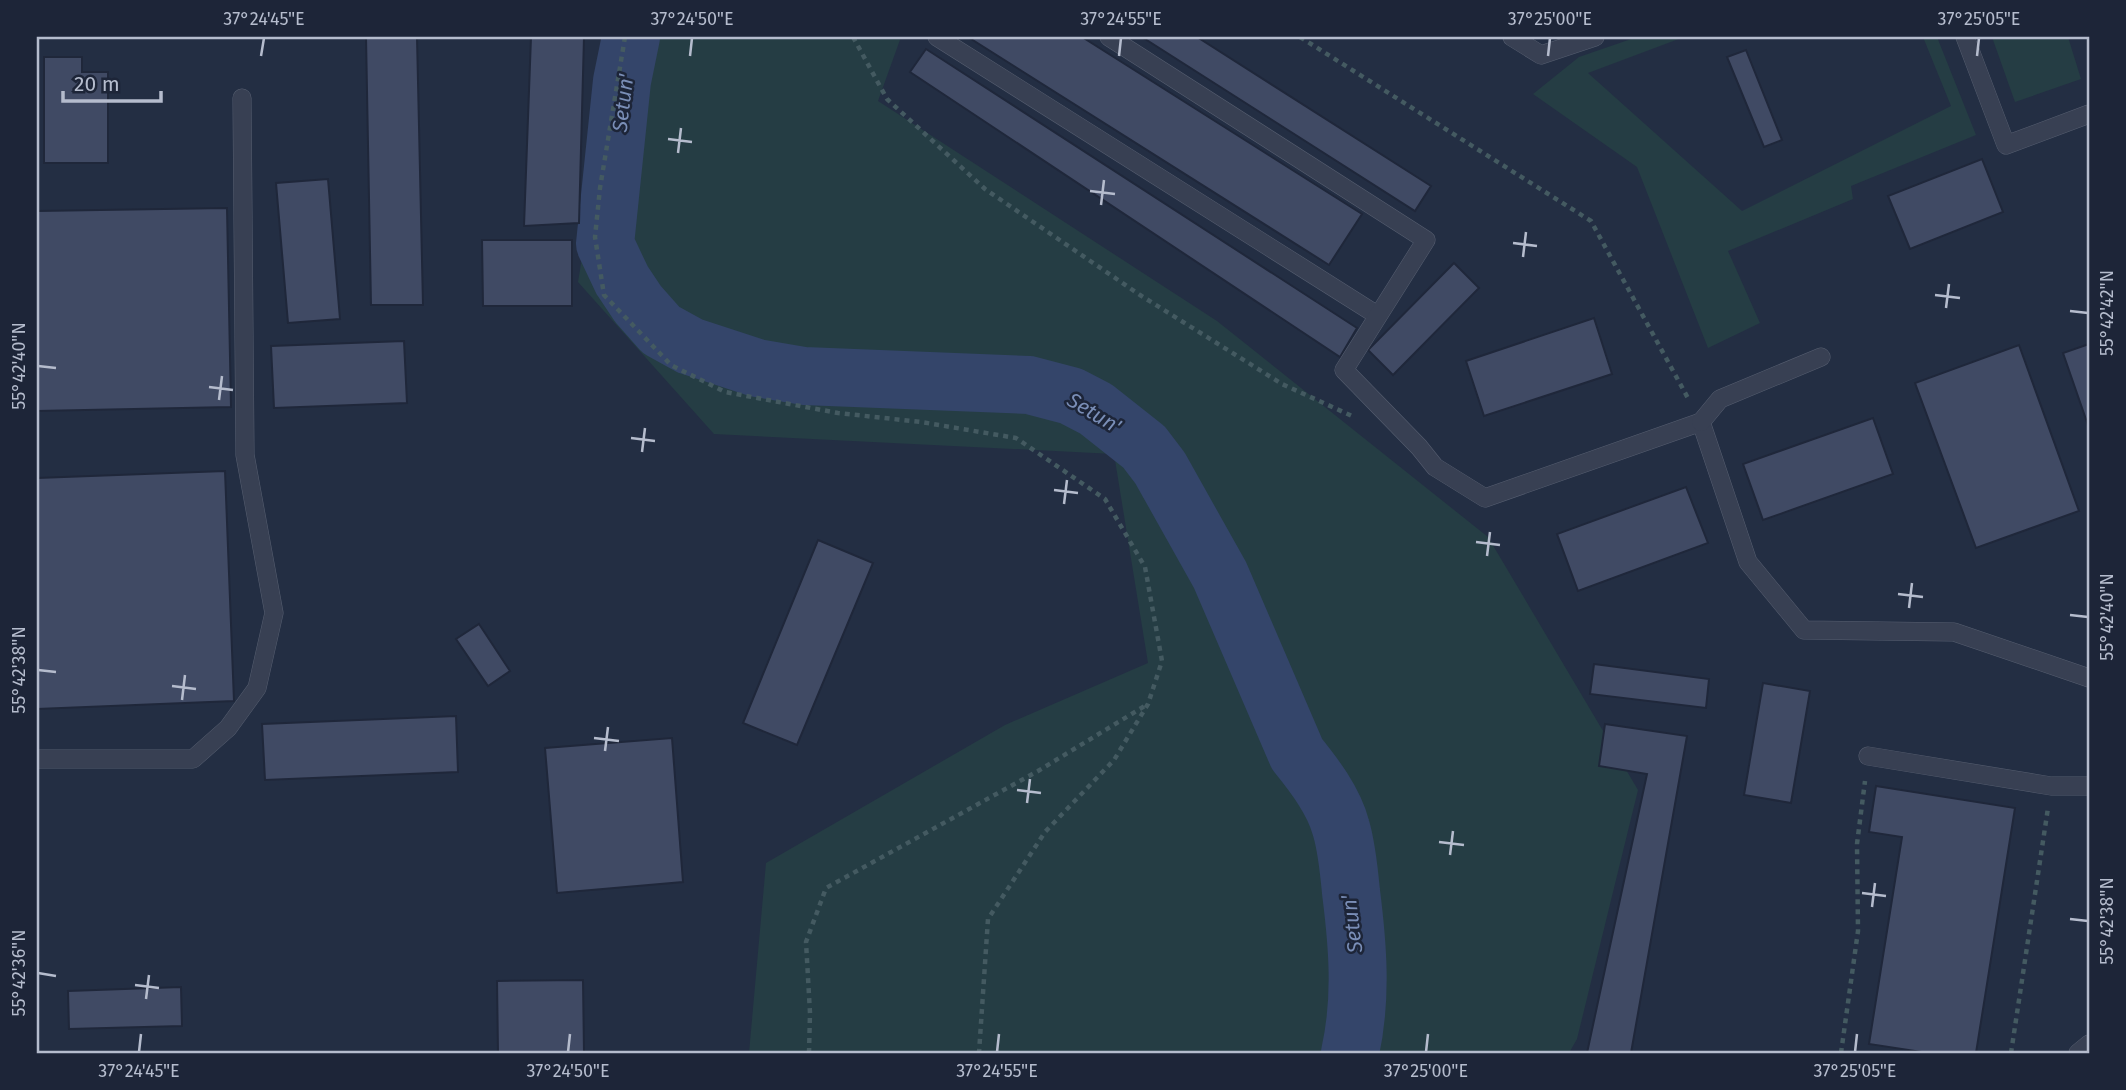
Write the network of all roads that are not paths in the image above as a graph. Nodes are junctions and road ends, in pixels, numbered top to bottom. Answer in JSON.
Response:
{"nodes":[{"id":1,"x":937,"y":37,"type":"edge"},
{"id":2,"x":1109,"y":37,"type":"edge"},
{"id":3,"x":1513,"y":37,"type":"edge"},
{"id":4,"x":1595,"y":37,"type":"edge"},
{"id":5,"x":1965,"y":37,"type":"edge"},
{"id":6,"x":242,"y":98,"type":"dead end"},
{"id":7,"x":2089,"y":114,"type":"edge"},
{"id":8,"x":1377,"y":315,"type":"junction"},
{"id":9,"x":1821,"y":357,"type":"dead end"},
{"id":10,"x":1700,"y":422,"type":"junction"},
{"id":11,"x":2089,"y":678,"type":"edge"},
{"id":12,"x":1868,"y":756,"type":"road end"},
{"id":13,"x":37,"y":759,"type":"edge"},
{"id":14,"x":2089,"y":786,"type":"edge"},
{"id":15,"x":2089,"y":1044,"type":"edge"},
{"id":16,"x":2078,"y":1053,"type":"edge"}],
"edges":[{"from":1,"to":8,"type":"lane"},
{"from":2,"to":8,"type":"lane"},
{"from":3,"to":4,"type":"lane"},
{"from":5,"to":7,"type":"lane"},
{"from":6,"to":13,"type":"lane"},
{"from":8,"to":10,"type":"lane"},
{"from":9,"to":10,"type":"lane"},
{"from":10,"to":11,"type":"lane"},
{"from":12,"to":14,"type":"lane"},
{"from":15,"to":16,"type":"lane"}]}
